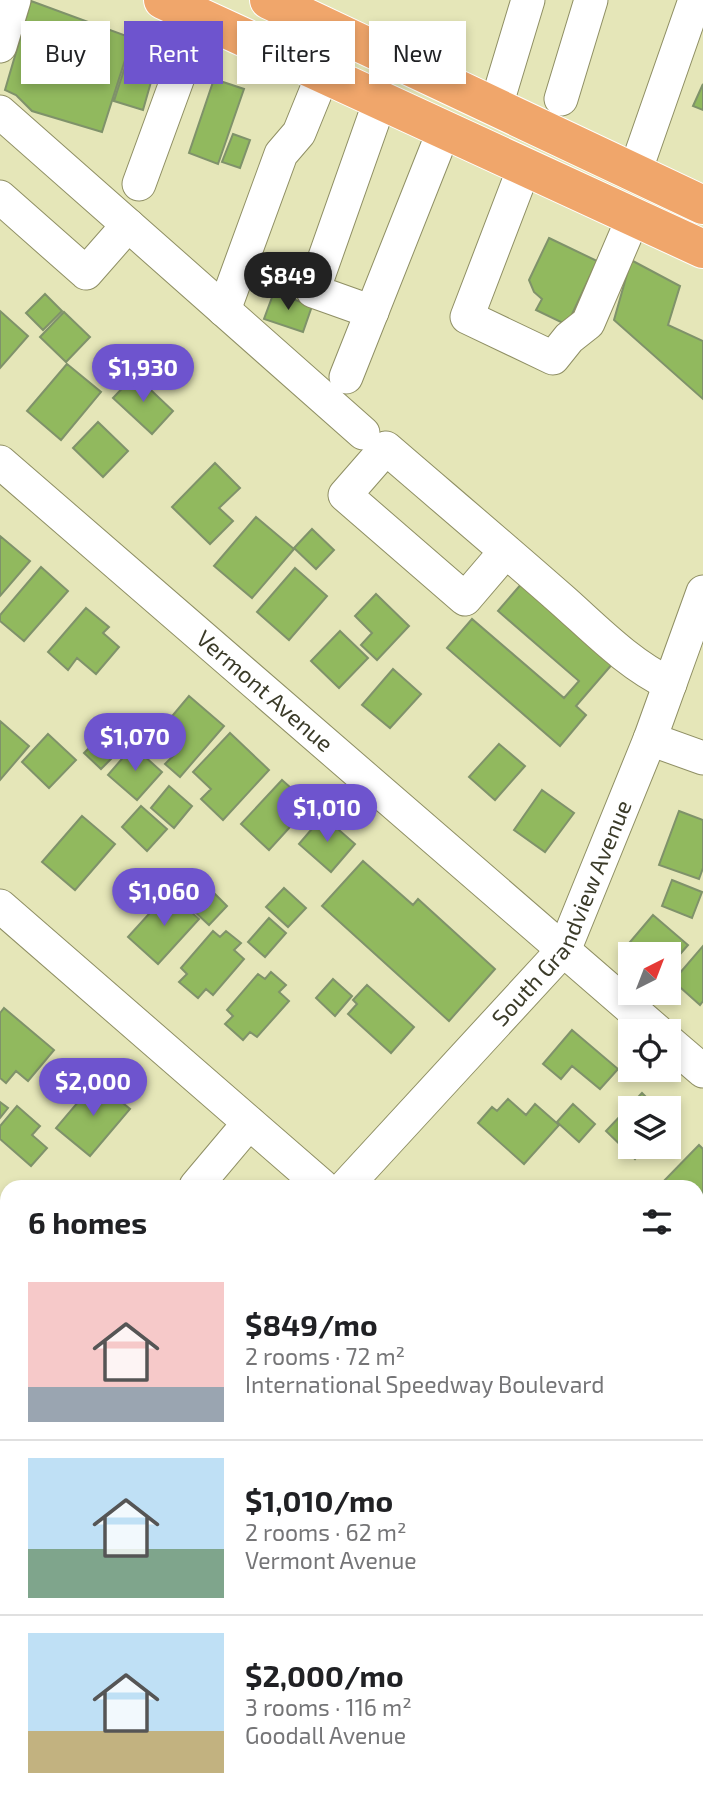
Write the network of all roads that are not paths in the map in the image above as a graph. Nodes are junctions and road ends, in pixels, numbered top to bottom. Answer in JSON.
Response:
{"nodes":[{"id":1,"x":15,"y":0,"type":"edge"},
{"id":2,"x":163,"y":0,"type":"edge"},
{"id":3,"x":268,"y":0,"type":"edge"},
{"id":4,"x":528,"y":0,"type":"edge"},
{"id":5,"x":591,"y":0,"type":"edge"},
{"id":6,"x":695,"y":0,"type":"edge"},
{"id":7,"x":200,"y":17,"type":"junction"},
{"id":8,"x":237,"y":34,"type":"edge"},
{"id":9,"x":0,"y":46,"type":"edge"},
{"id":10,"x":319,"y":84,"type":"edge"},
{"id":11,"x":344,"y":84,"type":"edge"},
{"id":12,"x":561,"y":99,"type":"dead end"},
{"id":13,"x":380,"y":101,"type":"junction"},
{"id":14,"x":496,"y":106,"type":"junction"},
{"id":15,"x":0,"y":112,"type":"edge"},
{"id":16,"x":444,"y":130,"type":"junction"},
{"id":17,"x":524,"y":168,"type":"junction"},
{"id":18,"x":635,"y":172,"type":"junction"},
{"id":19,"x":139,"y":184,"type":"dead end"},
{"id":20,"x":0,"y":197,"type":"edge"},
{"id":21,"x":702,"y":202,"type":"edge"},
{"id":22,"x":633,"y":218,"type":"junction"},
{"id":23,"x":128,"y":225,"type":"junction"},
{"id":24,"x":703,"y":249,"type":"edge"},
{"id":25,"x":224,"y":310,"type":"junction"},
{"id":26,"x":372,"y":312,"type":"junction"},
{"id":27,"x":346,"y":377,"type":"dead end"},
{"id":28,"x":363,"y":433,"type":"dead end"},
{"id":29,"x":0,"y":462,"type":"edge"},
{"id":30,"x":506,"y":551,"type":"junction"},
{"id":31,"x":703,"y":593,"type":"edge"},
{"id":32,"x":670,"y":684,"type":"junction"},
{"id":33,"x":650,"y":739,"type":"junction"},
{"id":34,"x":703,"y":758,"type":"edge"},
{"id":35,"x":0,"y":906,"type":"edge"},
{"id":36,"x":565,"y":948,"type":"junction"},
{"id":37,"x":644,"y":1019,"type":"edge"},
{"id":38,"x":681,"y":1052,"type":"edge"},
{"id":39,"x":703,"y":1071,"type":"edge"},
{"id":40,"x":249,"y":1123,"type":"junction"},
{"id":41,"x":201,"y":1180,"type":"edge"},
{"id":42,"x":315,"y":1180,"type":"edge"},
{"id":43,"x":352,"y":1180,"type":"edge"}],
"edges":[{"from":1,"to":9,"type":"street"},
{"from":2,"to":7,"type":"main road"},
{"from":3,"to":14,"type":"main road"},
{"from":4,"to":14,"type":"street"},
{"from":5,"to":12,"type":"street"},
{"from":6,"to":18,"type":"street"},
{"from":7,"to":8,"type":"main road"},
{"from":7,"to":19,"type":"street"},
{"from":10,"to":25,"type":"street"},
{"from":11,"to":13,"type":"main road"},
{"from":13,"to":16,"type":"main road"},
{"from":13,"to":26,"type":"street"},
{"from":14,"to":18,"type":"main road"},
{"from":15,"to":23,"type":"street"},
{"from":16,"to":17,"type":"main road"},
{"from":16,"to":26,"type":"street"},
{"from":17,"to":22,"type":"main road"},
{"from":17,"to":22,"type":"street"},
{"from":18,"to":21,"type":"main road"},
{"from":20,"to":23,"type":"street"},
{"from":22,"to":24,"type":"main road"},
{"from":23,"to":25,"type":"street"},
{"from":25,"to":28,"type":"street"},
{"from":26,"to":27,"type":"street"},
{"from":29,"to":36,"type":"street","name":"Vermont Avenue"},
{"from":30,"to":30,"type":"street"},
{"from":30,"to":32,"type":"street"},
{"from":31,"to":32,"type":"street","name":"South Grandview Avenue"},
{"from":32,"to":33,"type":"street","name":"South Grandview Avenue"},
{"from":33,"to":34,"type":"street"},
{"from":33,"to":36,"type":"street","name":"South Grandview Avenue"},
{"from":35,"to":40,"type":"street"},
{"from":36,"to":37,"type":"street","name":"Vermont Avenue"},
{"from":36,"to":43,"type":"street","name":"South Grandview Avenue"},
{"from":38,"to":39,"type":"street"},
{"from":40,"to":41,"type":"street"},
{"from":40,"to":42,"type":"street"}]}
